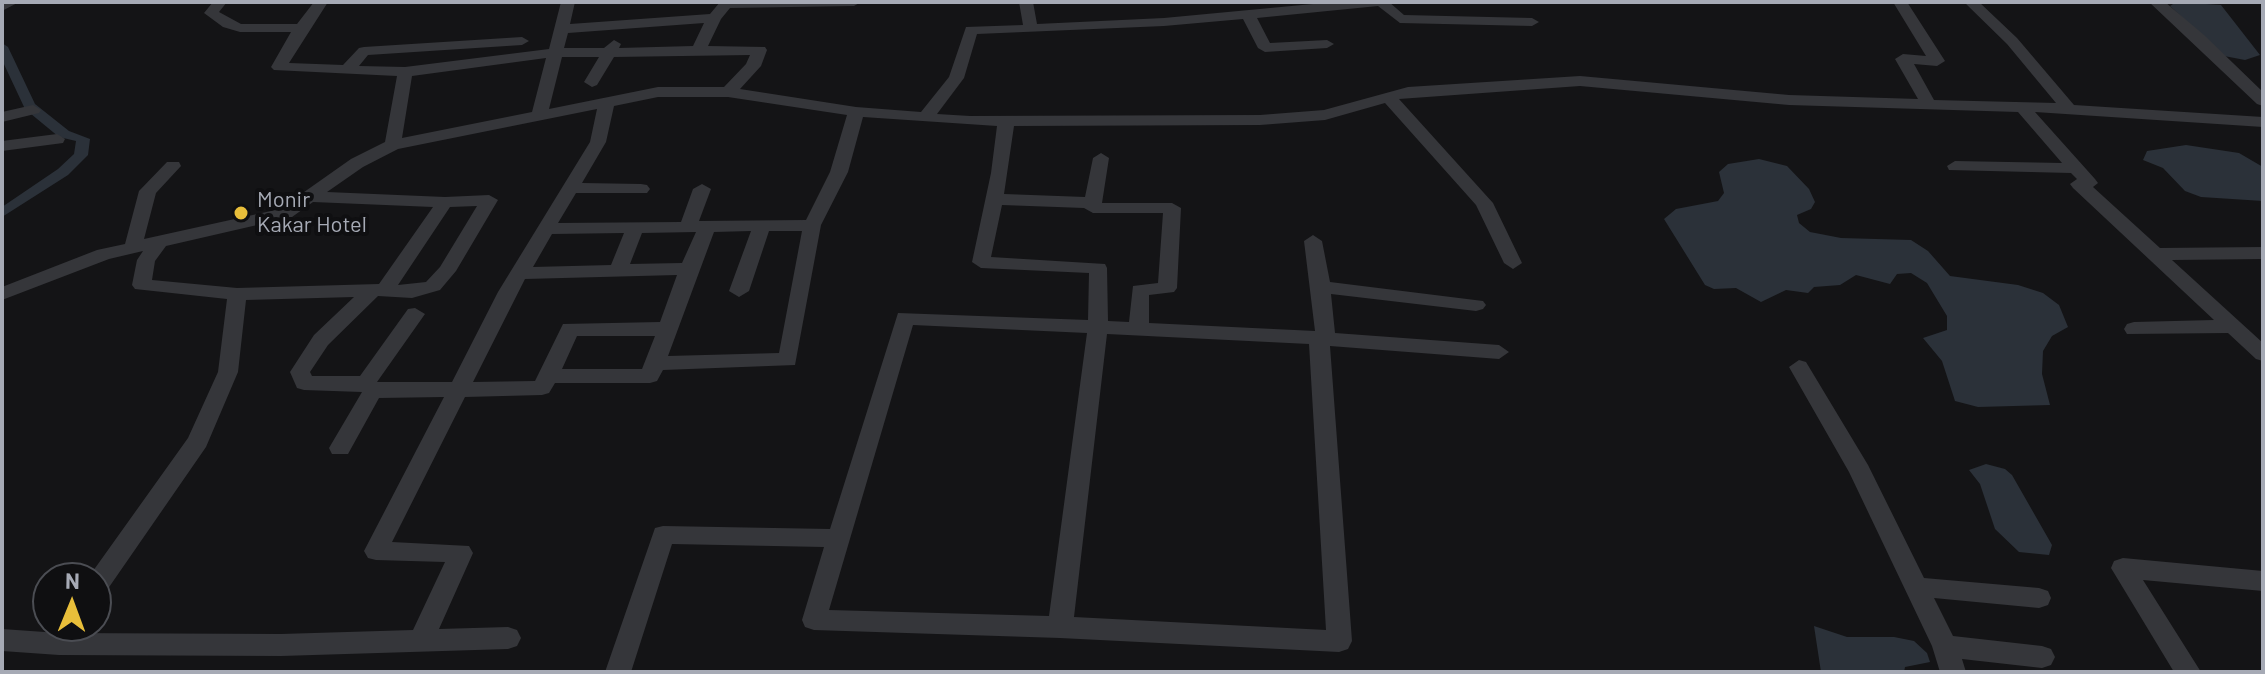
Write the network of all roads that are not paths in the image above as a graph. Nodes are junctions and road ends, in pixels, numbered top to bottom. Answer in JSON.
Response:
{"nodes":[{"id":1,"x":12,"y":2,"type":"edge"},
{"id":2,"x":220,"y":2,"type":"edge"},
{"id":3,"x":321,"y":2,"type":"edge"},
{"id":4,"x":568,"y":2,"type":"edge"},
{"id":5,"x":854,"y":2,"type":"edge"},
{"id":6,"x":1026,"y":2,"type":"edge"},
{"id":7,"x":1381,"y":2,"type":"edge"},
{"id":8,"x":1900,"y":2,"type":"edge"},
{"id":9,"x":1971,"y":2,"type":"edge"},
{"id":10,"x":2156,"y":2,"type":"edge"},
{"id":11,"x":2,"y":7,"type":"edge"},
{"id":12,"x":1247,"y":13,"type":"junction"},
{"id":13,"x":714,"y":18,"type":"junction"},
{"id":14,"x":1532,"y":22,"type":"dead end"},
{"id":15,"x":621,"y":25,"type":"junction"},
{"id":16,"x":301,"y":28,"type":"junction"},
{"id":17,"x":562,"y":29,"type":"junction"},
{"id":18,"x":1031,"y":29,"type":"junction"},
{"id":19,"x":522,"y":41,"type":"dead end"},
{"id":20,"x":1327,"y":44,"type":"dead end"},
{"id":21,"x":699,"y":49,"type":"junction"},
{"id":22,"x":612,"y":51,"type":"junction"},
{"id":23,"x":554,"y":53,"type":"junction"},
{"id":24,"x":349,"y":68,"type":"junction"},
{"id":25,"x":405,"y":72,"type":"junction"},
{"id":26,"x":592,"y":82,"type":"dead end"},
{"id":27,"x":728,"y":92,"type":"junction"},
{"id":28,"x":1388,"y":97,"type":"junction"},
{"id":29,"x":607,"y":101,"type":"junction"},
{"id":30,"x":2263,"y":101,"type":"edge"},
{"id":31,"x":1928,"y":103,"type":"junction"},
{"id":32,"x":2022,"y":107,"type":"junction"},
{"id":33,"x":2069,"y":109,"type":"junction"},
{"id":34,"x":33,"y":110,"type":"dead end"},
{"id":35,"x":856,"y":112,"type":"junction"},
{"id":36,"x":540,"y":114,"type":"junction"},
{"id":37,"x":2,"y":117,"type":"edge"},
{"id":38,"x":926,"y":117,"type":"junction"},
{"id":39,"x":1006,"y":121,"type":"junction"},
{"id":40,"x":2263,"y":122,"type":"edge"},
{"id":41,"x":57,"y":139,"type":"dead end"},
{"id":42,"x":393,"y":145,"type":"junction"},
{"id":43,"x":2,"y":146,"type":"edge"},
{"id":44,"x":1101,"y":158,"type":"dead end"},
{"id":45,"x":173,"y":166,"type":"dead end"},
{"id":46,"x":1955,"y":166,"type":"dead end"},
{"id":47,"x":2076,"y":168,"type":"junction"},
{"id":48,"x":569,"y":188,"type":"junction"},
{"id":49,"x":641,"y":189,"type":"dead end"},
{"id":50,"x":702,"y":189,"type":"dead end"},
{"id":51,"x":311,"y":197,"type":"junction"},
{"id":52,"x":995,"y":199,"type":"junction"},
{"id":53,"x":445,"y":202,"type":"junction"},
{"id":54,"x":1093,"y":203,"type":"junction"},
{"id":55,"x":812,"y":225,"type":"junction"},
{"id":56,"x":762,"y":226,"type":"junction"},
{"id":57,"x":635,"y":227,"type":"junction"},
{"id":58,"x":698,"y":227,"type":"junction"},
{"id":59,"x":546,"y":229,"type":"junction"},
{"id":60,"x":161,"y":240,"type":"junction"},
{"id":61,"x":1313,"y":241,"type":"dead end"},
{"id":62,"x":133,"y":248,"type":"junction"},
{"id":63,"x":2263,"y":253,"type":"edge"},
{"id":64,"x":2158,"y":254,"type":"junction"},
{"id":65,"x":1513,"y":263,"type":"dead end"},
{"id":66,"x":619,"y":269,"type":"junction"},
{"id":67,"x":689,"y":269,"type":"junction"},
{"id":68,"x":519,"y":273,"type":"junction"},
{"id":69,"x":1321,"y":287,"type":"junction"},
{"id":70,"x":379,"y":290,"type":"junction"},
{"id":71,"x":739,"y":291,"type":"dead end"},
{"id":72,"x":2,"y":294,"type":"edge"},
{"id":73,"x":237,"y":294,"type":"junction"},
{"id":74,"x":1476,"y":305,"type":"dead end"},
{"id":75,"x":415,"y":314,"type":"dead end"},
{"id":76,"x":2235,"y":326,"type":"junction"},
{"id":77,"x":1098,"y":327,"type":"junction"},
{"id":78,"x":667,"y":329,"type":"junction"},
{"id":79,"x":1139,"y":329,"type":"junction"},
{"id":80,"x":2134,"y":329,"type":"dead end"},
{"id":81,"x":1323,"y":338,"type":"junction"},
{"id":82,"x":1499,"y":352,"type":"dead end"},
{"id":83,"x":2263,"y":354,"type":"edge"},
{"id":84,"x":655,"y":363,"type":"junction"},
{"id":85,"x":1799,"y":367,"type":"dead end"},
{"id":86,"x":548,"y":376,"type":"junction"},
{"id":87,"x":369,"y":387,"type":"junction"},
{"id":88,"x":456,"y":391,"type":"junction"},
{"id":89,"x":340,"y":448,"type":"dead end"},
{"id":90,"x":839,"y":538,"type":"junction"},
{"id":91,"x":112,"y":563,"type":"edge"},
{"id":92,"x":2263,"y":581,"type":"edge"},
{"id":93,"x":1918,"y":587,"type":"junction"},
{"id":94,"x":2039,"y":598,"type":"dead end"},
{"id":95,"x":1060,"y":627,"type":"junction"},
{"id":96,"x":112,"y":637,"type":"edge"},
{"id":97,"x":32,"y":638,"type":"edge"},
{"id":98,"x":508,"y":638,"type":"dead end"},
{"id":99,"x":2,"y":640,"type":"edge"},
{"id":100,"x":421,"y":640,"type":"junction"},
{"id":101,"x":1945,"y":646,"type":"junction"},
{"id":102,"x":2042,"y":657,"type":"dead end"},
{"id":103,"x":618,"y":672,"type":"edge"},
{"id":104,"x":1953,"y":672,"type":"edge"},
{"id":105,"x":2188,"y":672,"type":"edge"}],
"edges":[{"from":1,"to":11,"type":"street"},
{"from":2,"to":16,"type":"street"},
{"from":3,"to":16,"type":"street"},
{"from":4,"to":17,"type":"street"},
{"from":5,"to":13,"type":"street"},
{"from":6,"to":18,"type":"street"},
{"from":7,"to":12,"type":"street"},
{"from":7,"to":14,"type":"street"},
{"from":8,"to":31,"type":"street"},
{"from":9,"to":33,"type":"street"},
{"from":10,"to":30,"type":"street"},
{"from":12,"to":18,"type":"street"},
{"from":12,"to":20,"type":"street"},
{"from":13,"to":15,"type":"street"},
{"from":13,"to":21,"type":"street"},
{"from":15,"to":17,"type":"street"},
{"from":15,"to":22,"type":"street"},
{"from":16,"to":24,"type":"street"},
{"from":17,"to":23,"type":"street"},
{"from":18,"to":38,"type":"street"},
{"from":19,"to":24,"type":"street"},
{"from":21,"to":22,"type":"street"},
{"from":21,"to":27,"type":"street"},
{"from":22,"to":23,"type":"street"},
{"from":22,"to":26,"type":"street"},
{"from":23,"to":25,"type":"street"},
{"from":23,"to":36,"type":"street"},
{"from":24,"to":25,"type":"street"},
{"from":25,"to":42,"type":"street"},
{"from":27,"to":29,"type":"street"},
{"from":27,"to":35,"type":"street"},
{"from":28,"to":31,"type":"street"},
{"from":28,"to":39,"type":"street"},
{"from":28,"to":65,"type":"street"},
{"from":29,"to":36,"type":"street"},
{"from":29,"to":48,"type":"street"},
{"from":31,"to":32,"type":"street"},
{"from":32,"to":33,"type":"street"},
{"from":32,"to":47,"type":"street"},
{"from":33,"to":40,"type":"street"},
{"from":34,"to":37,"type":"street"},
{"from":35,"to":38,"type":"street"},
{"from":35,"to":55,"type":"street"},
{"from":36,"to":42,"type":"street"},
{"from":38,"to":39,"type":"street"},
{"from":39,"to":52,"type":"street"},
{"from":41,"to":43,"type":"street"},
{"from":42,"to":51,"type":"street"},
{"from":44,"to":54,"type":"street"},
{"from":45,"to":62,"type":"street"},
{"from":46,"to":47,"type":"street"},
{"from":47,"to":64,"type":"street"},
{"from":48,"to":49,"type":"street"},
{"from":48,"to":59,"type":"street"},
{"from":50,"to":58,"type":"street"},
{"from":51,"to":53,"type":"street"},
{"from":51,"to":60,"type":"street"},
{"from":52,"to":54,"type":"street"},
{"from":52,"to":77,"type":"street"},
{"from":53,"to":70,"type":"street"},
{"from":53,"to":70,"type":"street"},
{"from":54,"to":79,"type":"street"},
{"from":55,"to":56,"type":"street"},
{"from":55,"to":84,"type":"street"},
{"from":56,"to":58,"type":"street"},
{"from":56,"to":71,"type":"street"},
{"from":57,"to":58,"type":"street"},
{"from":57,"to":59,"type":"street"},
{"from":57,"to":66,"type":"street"},
{"from":58,"to":67,"type":"street"},
{"from":59,"to":68,"type":"street"},
{"from":60,"to":62,"type":"street"},
{"from":60,"to":73,"type":"street"},
{"from":61,"to":69,"type":"street"},
{"from":62,"to":72,"type":"street"},
{"from":63,"to":64,"type":"street"},
{"from":64,"to":76,"type":"street"},
{"from":66,"to":67,"type":"street"},
{"from":66,"to":68,"type":"street"},
{"from":67,"to":78,"type":"street"},
{"from":68,"to":88,"type":"street"},
{"from":69,"to":74,"type":"street"},
{"from":69,"to":81,"type":"street"},
{"from":70,"to":73,"type":"street"},
{"from":70,"to":87,"type":"street"},
{"from":73,"to":91,"type":"street"},
{"from":75,"to":87,"type":"street"},
{"from":76,"to":80,"type":"street"},
{"from":76,"to":83,"type":"street"},
{"from":77,"to":79,"type":"street"},
{"from":77,"to":90,"type":"street"},
{"from":77,"to":95,"type":"street"},
{"from":78,"to":84,"type":"street"},
{"from":78,"to":86,"type":"street"},
{"from":79,"to":81,"type":"street"},
{"from":81,"to":82,"type":"street"},
{"from":81,"to":95,"type":"street"},
{"from":84,"to":86,"type":"street"},
{"from":85,"to":93,"type":"street"},
{"from":86,"to":88,"type":"street"},
{"from":87,"to":88,"type":"street"},
{"from":87,"to":89,"type":"street"},
{"from":88,"to":100,"type":"street"},
{"from":90,"to":95,"type":"street"},
{"from":90,"to":103,"type":"street"},
{"from":92,"to":105,"type":"street"},
{"from":93,"to":94,"type":"street"},
{"from":93,"to":101,"type":"street"},
{"from":96,"to":100,"type":"street"},
{"from":97,"to":99,"type":"street"},
{"from":98,"to":100,"type":"street"},
{"from":101,"to":102,"type":"street"},
{"from":101,"to":104,"type":"street"}]}
